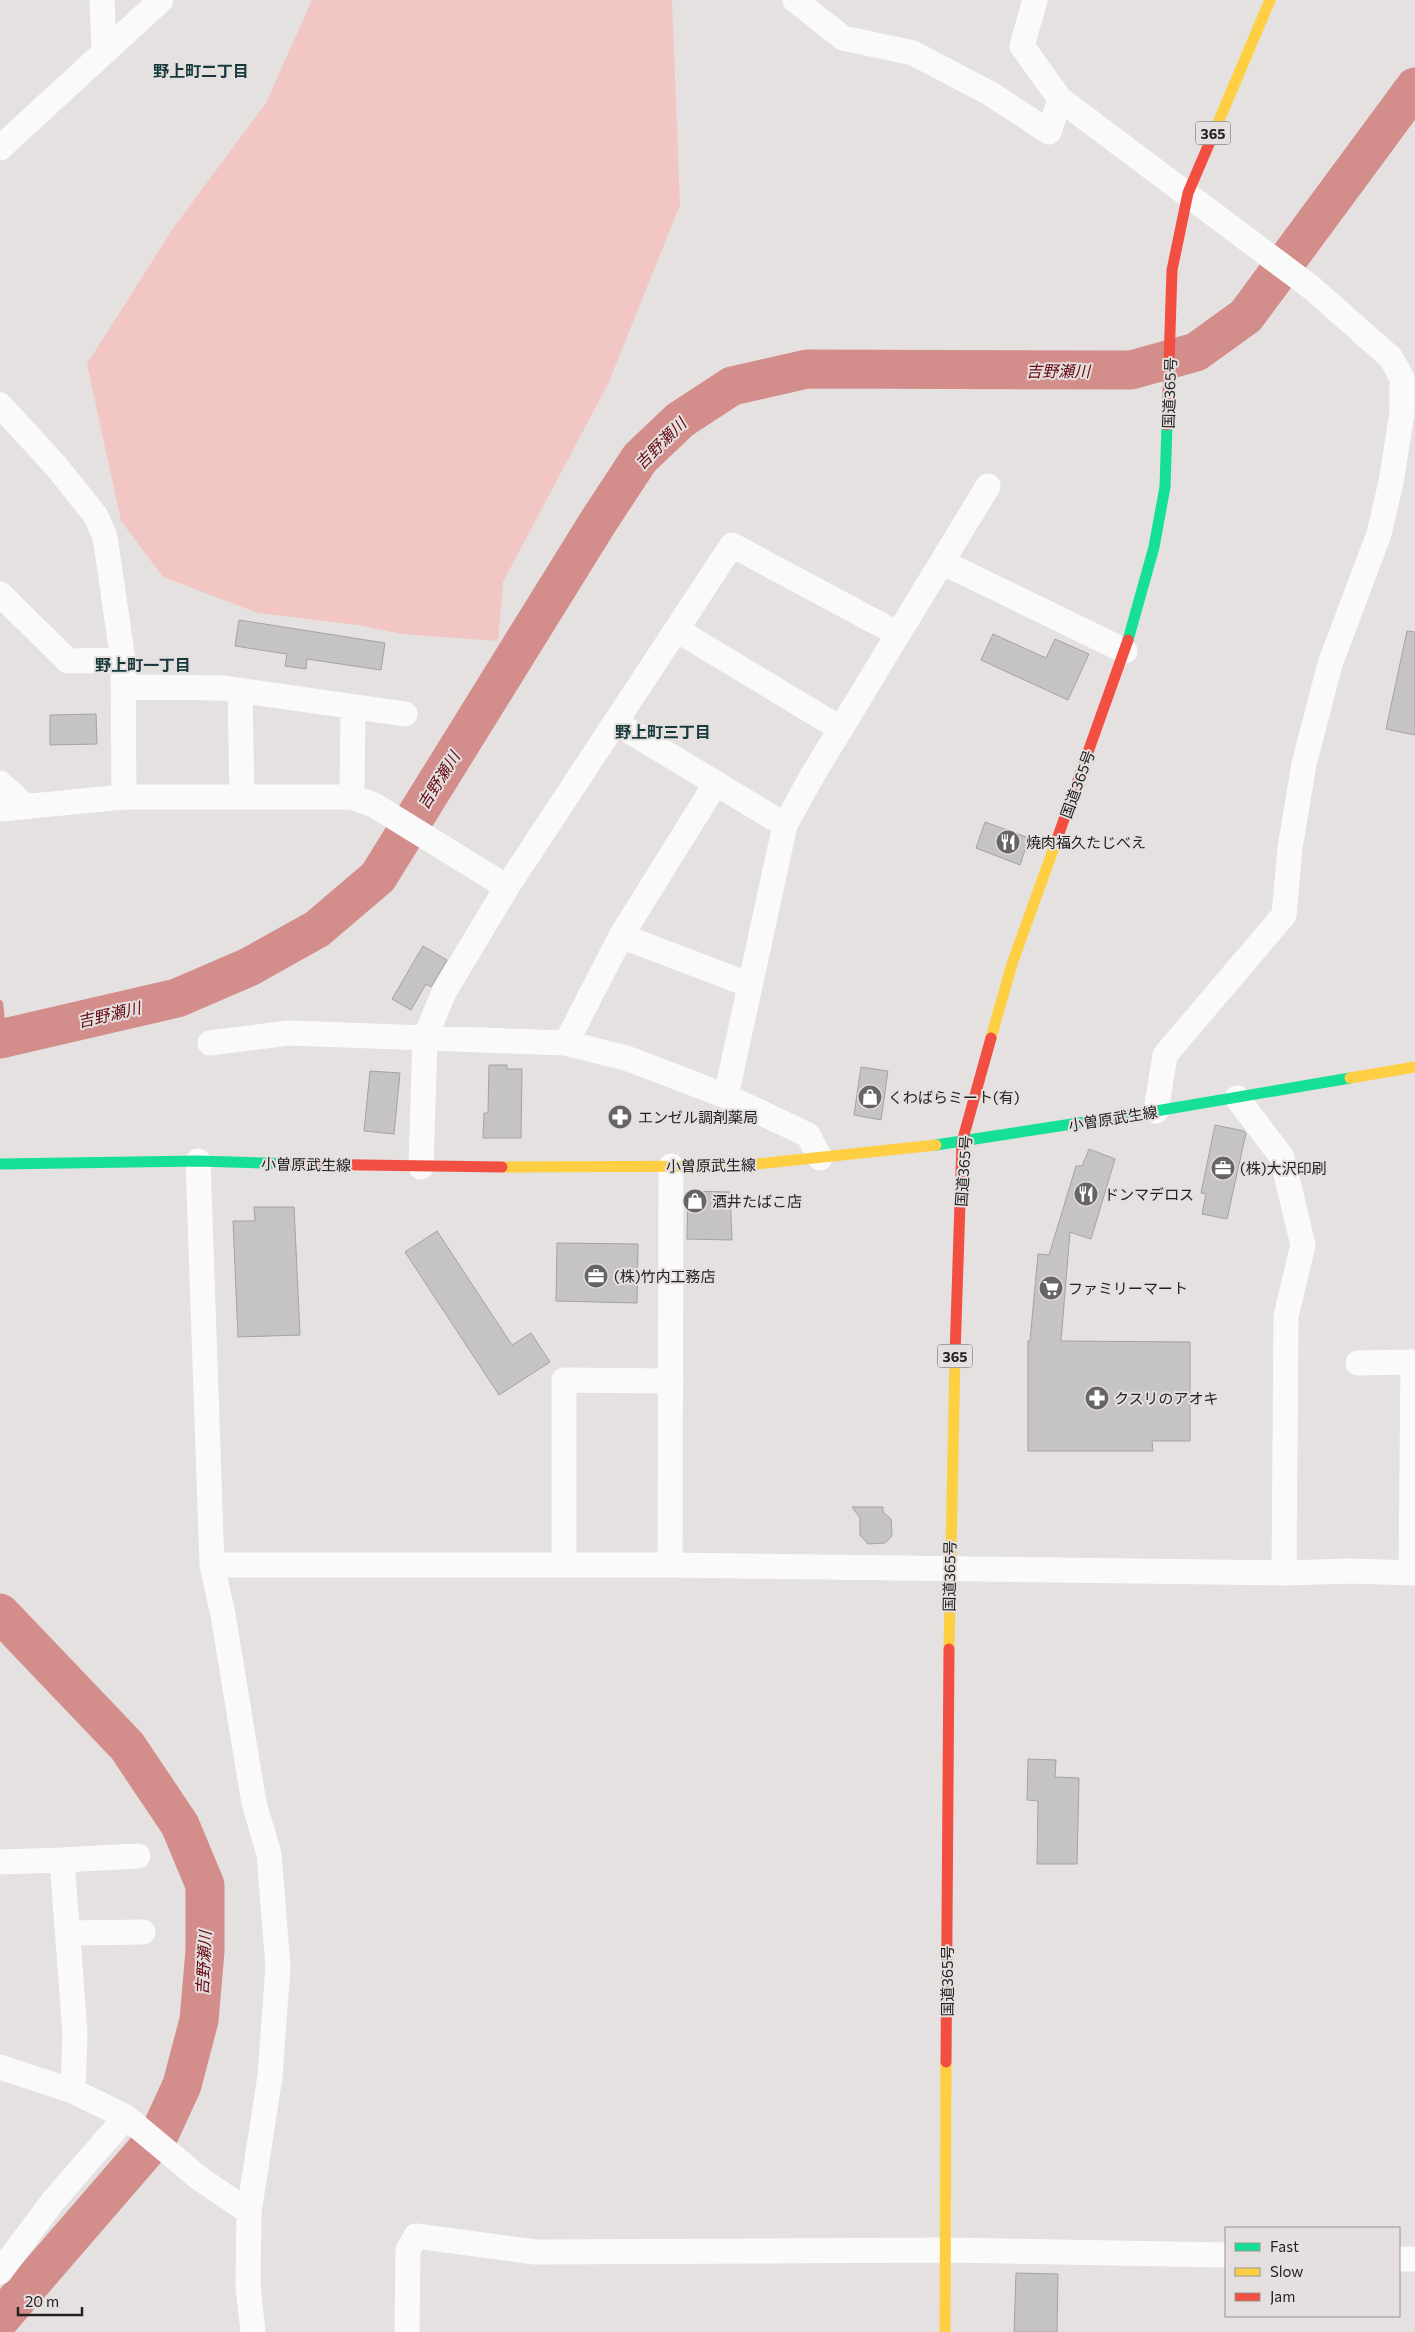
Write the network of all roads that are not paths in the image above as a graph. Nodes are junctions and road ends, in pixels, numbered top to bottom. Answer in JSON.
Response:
{"nodes":[{"id":1,"x":102,"y":0,"type":"edge"},
{"id":2,"x":161,"y":0,"type":"edge"},
{"id":3,"x":795,"y":0,"type":"edge"},
{"id":4,"x":1035,"y":0,"type":"edge"},
{"id":5,"x":1270,"y":0,"type":"edge"},
{"id":6,"x":104,"y":52,"type":"junction"},
{"id":7,"x":1060,"y":99,"type":"junction"},
{"id":8,"x":0,"y":148,"type":"edge"},
{"id":9,"x":1188,"y":193,"type":"junction"},
{"id":10,"x":0,"y":405,"type":"edge"},
{"id":11,"x":988,"y":486,"type":"dead end"},
{"id":12,"x":942,"y":562,"type":"junction"},
{"id":13,"x":0,"y":594,"type":"edge"},
{"id":14,"x":677,"y":630,"type":"junction"},
{"id":15,"x":898,"y":634,"type":"junction"},
{"id":16,"x":1125,"y":651,"type":"junction"},
{"id":17,"x":123,"y":660,"type":"junction"},
{"id":18,"x":123,"y":687,"type":"junction"},
{"id":19,"x":240,"y":691,"type":"junction"},
{"id":20,"x":353,"y":707,"type":"junction"},
{"id":21,"x":405,"y":714,"type":"dead end"},
{"id":22,"x":616,"y":723,"type":"junction"},
{"id":23,"x":841,"y":730,"type":"junction"},
{"id":24,"x":0,"y":783,"type":"edge"},
{"id":25,"x":716,"y":783,"type":"junction"},
{"id":26,"x":124,"y":797,"type":"junction"},
{"id":27,"x":242,"y":797,"type":"junction"},
{"id":28,"x":363,"y":801,"type":"junction"},
{"id":29,"x":25,"y":806,"type":"junction"},
{"id":30,"x":0,"y":809,"type":"edge"},
{"id":31,"x":785,"y":825,"type":"junction"},
{"id":32,"x":507,"y":887,"type":"junction"},
{"id":33,"x":621,"y":936,"type":"junction"},
{"id":34,"x":750,"y":985,"type":"junction"},
{"id":35,"x":425,"y":1038,"type":"junction"},
{"id":36,"x":210,"y":1043,"type":"dead end"},
{"id":37,"x":566,"y":1043,"type":"junction"},
{"id":38,"x":1415,"y":1067,"type":"edge"},
{"id":39,"x":726,"y":1096,"type":"junction"},
{"id":40,"x":1237,"y":1098,"type":"junction"},
{"id":41,"x":1156,"y":1112,"type":"junction"},
{"id":42,"x":962,"y":1142,"type":"junction"},
{"id":43,"x":820,"y":1158,"type":"junction"},
{"id":44,"x":198,"y":1161,"type":"junction"},
{"id":45,"x":0,"y":1164,"type":"edge"},
{"id":46,"x":670,"y":1166,"type":"junction"},
{"id":47,"x":421,"y":1167,"type":"junction"},
{"id":48,"x":1358,"y":1363,"type":"dead end"},
{"id":49,"x":670,"y":1381,"type":"junction"},
{"id":50,"x":212,"y":1565,"type":"junction"},
{"id":51,"x":564,"y":1565,"type":"junction"},
{"id":52,"x":670,"y":1565,"type":"junction"},
{"id":53,"x":949,"y":1567,"type":"junction"},
{"id":54,"x":1284,"y":1573,"type":"junction"},
{"id":55,"x":1413,"y":1573,"type":"edge"},
{"id":56,"x":138,"y":1856,"type":"dead end"},
{"id":57,"x":62,"y":1860,"type":"junction"},
{"id":58,"x":0,"y":1862,"type":"edge"},
{"id":59,"x":143,"y":1932,"type":"dead end"},
{"id":60,"x":69,"y":1933,"type":"junction"},
{"id":61,"x":0,"y":2067,"type":"edge"},
{"id":62,"x":73,"y":2091,"type":"junction"},
{"id":63,"x":126,"y":2117,"type":"junction"},
{"id":64,"x":249,"y":2212,"type":"junction"},
{"id":65,"x":946,"y":2250,"type":"junction"},
{"id":66,"x":1225,"y":2256,"type":"edge"},
{"id":67,"x":1400,"y":2259,"type":"edge"},
{"id":68,"x":1415,"y":2259,"type":"edge"},
{"id":69,"x":0,"y":2272,"type":"edge"},
{"id":70,"x":253,"y":2332,"type":"edge"},
{"id":71,"x":407,"y":2332,"type":"edge"},
{"id":72,"x":945,"y":2332,"type":"edge"}],
"edges":[{"from":1,"to":6,"type":"street"},
{"from":2,"to":6,"type":"street"},
{"from":3,"to":7,"type":"street"},
{"from":4,"to":7,"type":"street"},
{"from":5,"to":9,"type":"main road","name":"国道365号","number":"365"},
{"from":6,"to":8,"type":"street"},
{"from":7,"to":9,"type":"street"},
{"from":9,"to":16,"type":"main road","name":"国道365号","number":"365"},
{"from":9,"to":41,"type":"street"},
{"from":10,"to":17,"type":"street"},
{"from":11,"to":12,"type":"street"},
{"from":12,"to":15,"type":"street"},
{"from":12,"to":16,"type":"street"},
{"from":13,"to":17,"type":"street"},
{"from":14,"to":15,"type":"street"},
{"from":14,"to":22,"type":"street"},
{"from":14,"to":23,"type":"street"},
{"from":15,"to":23,"type":"street"},
{"from":16,"to":42,"type":"main road","name":"国道365号","number":"365"},
{"from":17,"to":18,"type":"street"},
{"from":18,"to":19,"type":"street"},
{"from":18,"to":26,"type":"street"},
{"from":19,"to":20,"type":"street"},
{"from":19,"to":27,"type":"street"},
{"from":20,"to":21,"type":"street"},
{"from":20,"to":28,"type":"street"},
{"from":22,"to":25,"type":"street"},
{"from":22,"to":32,"type":"street"},
{"from":23,"to":31,"type":"street"},
{"from":24,"to":29,"type":"street"},
{"from":25,"to":31,"type":"street"},
{"from":25,"to":33,"type":"street"},
{"from":26,"to":27,"type":"street"},
{"from":26,"to":29,"type":"street"},
{"from":27,"to":28,"type":"street"},
{"from":28,"to":32,"type":"street"},
{"from":29,"to":30,"type":"street"},
{"from":31,"to":34,"type":"street"},
{"from":32,"to":35,"type":"street"},
{"from":33,"to":34,"type":"street"},
{"from":33,"to":37,"type":"street"},
{"from":34,"to":39,"type":"street"},
{"from":35,"to":36,"type":"street"},
{"from":35,"to":37,"type":"street"},
{"from":35,"to":47,"type":"street"},
{"from":37,"to":39,"type":"street"},
{"from":38,"to":40,"type":"main road","name":"小曽原武生線"},
{"from":39,"to":43,"type":"street"},
{"from":40,"to":41,"type":"main road","name":"小曽原武生線"},
{"from":40,"to":54,"type":"street"},
{"from":41,"to":42,"type":"main road","name":"小曽原武生線"},
{"from":42,"to":43,"type":"main road","name":"小曽原武生線"},
{"from":42,"to":53,"type":"main road","name":"国道365号","number":"365"},
{"from":43,"to":46,"type":"main road","name":"小曽原武生線"},
{"from":44,"to":45,"type":"main road","name":"小曽原武生線"},
{"from":44,"to":47,"type":"main road","name":"小曽原武生線"},
{"from":44,"to":50,"type":"street"},
{"from":46,"to":47,"type":"main road","name":"小曽原武生線"},
{"from":46,"to":49,"type":"street"},
{"from":48,"to":55,"type":"street"},
{"from":49,"to":51,"type":"street"},
{"from":49,"to":52,"type":"street"},
{"from":50,"to":51,"type":"street"},
{"from":50,"to":64,"type":"street"},
{"from":51,"to":52,"type":"street"},
{"from":52,"to":53,"type":"street"},
{"from":53,"to":54,"type":"street"},
{"from":53,"to":65,"type":"main road","name":"国道365号","number":"365"},
{"from":54,"to":55,"type":"street"},
{"from":56,"to":57,"type":"street"},
{"from":57,"to":58,"type":"street"},
{"from":57,"to":60,"type":"street"},
{"from":59,"to":60,"type":"street"},
{"from":60,"to":62,"type":"street"},
{"from":61,"to":62,"type":"street"},
{"from":62,"to":63,"type":"street"},
{"from":63,"to":64,"type":"street"},
{"from":63,"to":69,"type":"street"},
{"from":64,"to":70,"type":"street"},
{"from":65,"to":66,"type":"street"},
{"from":65,"to":71,"type":"street"},
{"from":65,"to":72,"type":"main road","name":"国道365号","number":"365"},
{"from":67,"to":68,"type":"street"}]}
